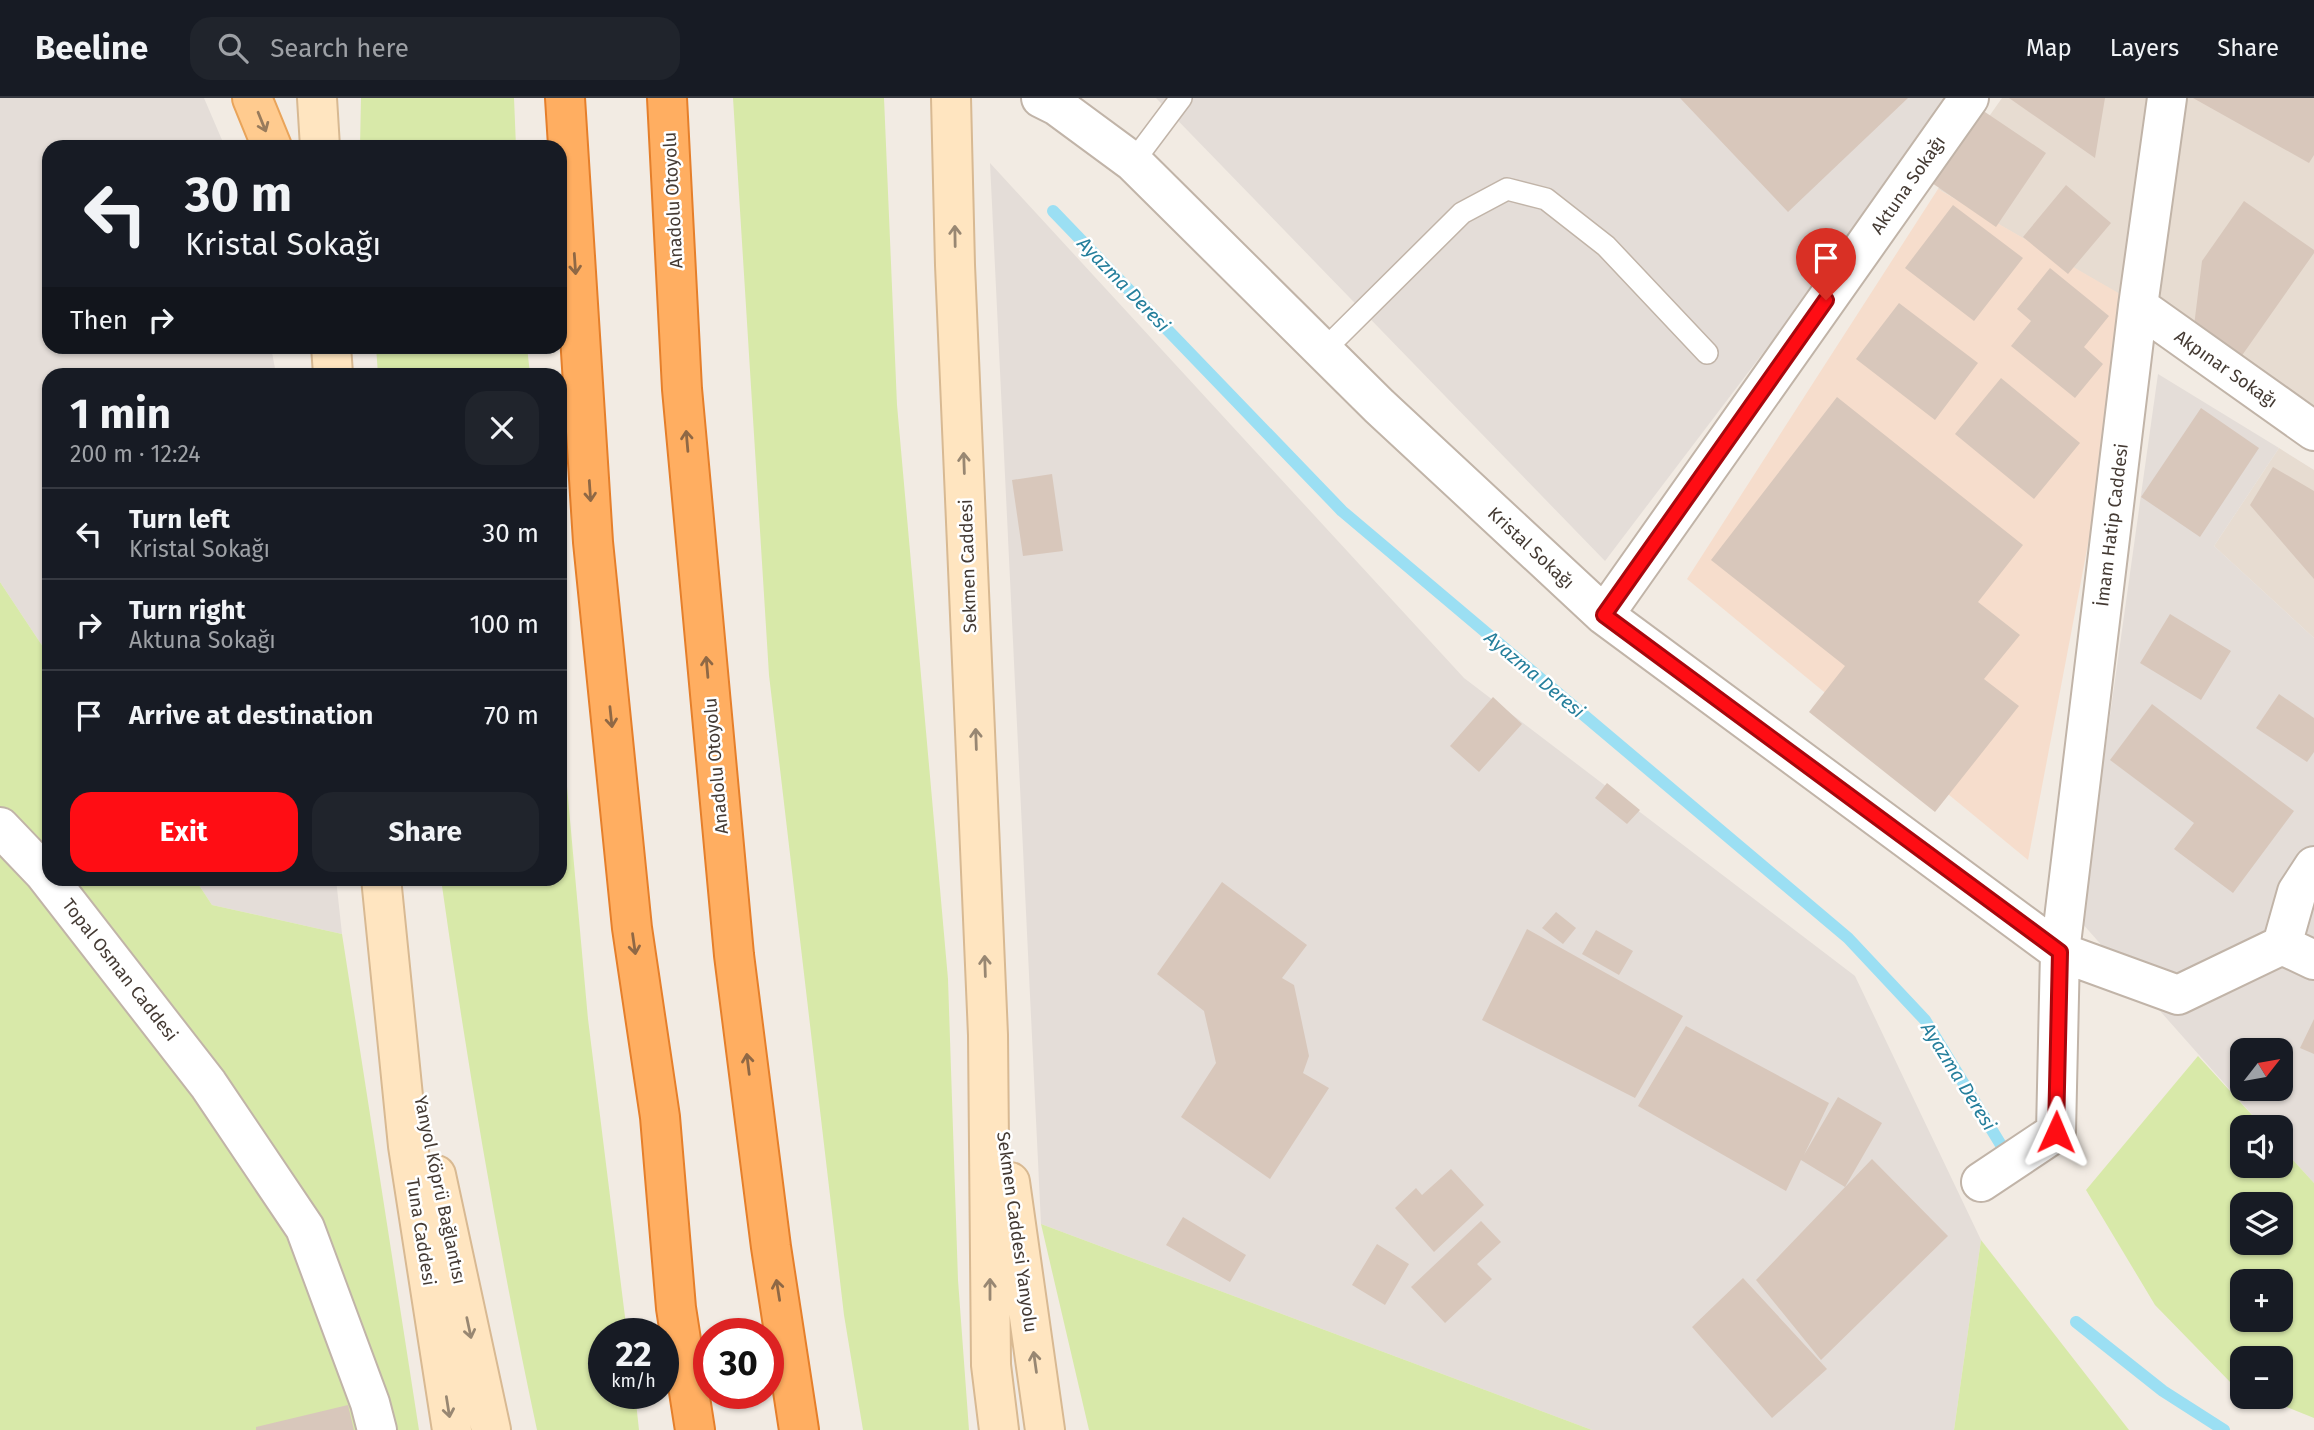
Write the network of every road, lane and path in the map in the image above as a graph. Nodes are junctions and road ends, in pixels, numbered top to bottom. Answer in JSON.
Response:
{"nodes":[{"id":1,"x":252,"y":98,"type":"edge"},
{"id":2,"x":317,"y":98,"type":"edge"},
{"id":3,"x":565,"y":98,"type":"edge"},
{"id":4,"x":667,"y":98,"type":"edge"},
{"id":5,"x":951,"y":98,"type":"edge"},
{"id":6,"x":1041,"y":98,"type":"edge"},
{"id":7,"x":1181,"y":98,"type":"edge"},
{"id":8,"x":1969,"y":98,"type":"edge"},
{"id":9,"x":2167,"y":98,"type":"edge"},
{"id":10,"x":269,"y":140,"type":"edge"},
{"id":11,"x":320,"y":140,"type":"edge"},
{"id":12,"x":1133,"y":162,"type":"junction"},
{"id":13,"x":2138,"y":306,"type":"junction"},
{"id":14,"x":1324,"y":351,"type":"junction"},
{"id":15,"x":1707,"y":352,"type":"dead end"},
{"id":16,"x":2314,"y":431,"type":"edge"},
{"id":17,"x":1604,"y":615,"type":"junction"},
{"id":18,"x":0,"y":827,"type":"edge"},
{"id":19,"x":2314,"y":866,"type":"edge"},
{"id":20,"x":42,"y":871,"type":"edge"},
{"id":21,"x":54,"y":886,"type":"edge"},
{"id":22,"x":382,"y":886,"type":"edge"},
{"id":23,"x":388,"y":950,"type":"junction"},
{"id":24,"x":2060,"y":952,"type":"junction"},
{"id":25,"x":2298,"y":953,"type":"edge"},
{"id":26,"x":988,"y":1035,"type":"junction"},
{"id":27,"x":1981,"y":1182,"type":"dead end"},
{"id":28,"x":377,"y":1430,"type":"edge"},
{"id":29,"x":452,"y":1430,"type":"edge"},
{"id":30,"x":491,"y":1430,"type":"edge"},
{"id":31,"x":695,"y":1430,"type":"edge"},
{"id":32,"x":799,"y":1430,"type":"edge"},
{"id":33,"x":999,"y":1430,"type":"edge"},
{"id":34,"x":1045,"y":1430,"type":"edge"}],
"edges":[{"from":1,"to":10,"type":"main road","one_way":true},
{"from":2,"to":11,"type":"main road"},
{"from":3,"to":31,"type":"highway","one_way":true},
{"from":32,"to":4,"type":"highway","name":"Anadolu Otoyolu","one_way":true},
{"from":26,"to":5,"type":"main road","name":"Sekmen Caddesi","one_way":true},
{"from":6,"to":12,"type":"street","name":"Kristal Sokağı"},
{"from":7,"to":12,"type":"lane"},
{"from":8,"to":17,"type":"street","name":"Aktuna Sokağı"},
{"from":9,"to":13,"type":"street","name":"İmam Hatip Caddesi"},
{"from":12,"to":14,"type":"street","name":"Kristal Sokağı"},
{"from":13,"to":16,"type":"street","name":"Akpınar Sokağı"},
{"from":13,"to":24,"type":"street","name":"İmam Hatip Caddesi"},
{"from":14,"to":15,"type":"lane"},
{"from":14,"to":17,"type":"street","name":"Kristal Sokağı"},
{"from":17,"to":24,"type":"street","name":"Kristal Sokağı"},
{"from":18,"to":20,"type":"street","name":"Topal Osman Caddesi"},
{"from":19,"to":25,"type":"street"},
{"from":21,"to":28,"type":"street","name":"Topal Osman Caddesi"},
{"from":22,"to":23,"type":"main road"},
{"from":23,"to":29,"type":"main road","name":"Tuna Caddesi","one_way":true},
{"from":23,"to":30,"type":"main road","name":"Yanyol Köprü Bağlantısı","one_way":true},
{"from":24,"to":25,"type":"street","name":"Kristal Sokağı"},
{"from":24,"to":27,"type":"street","name":"İmam Hatip Caddesi"},
{"from":33,"to":26,"type":"main road","one_way":true},
{"from":34,"to":26,"type":"main road","name":"Sekmen Caddesi Yanyolu","one_way":true}]}
